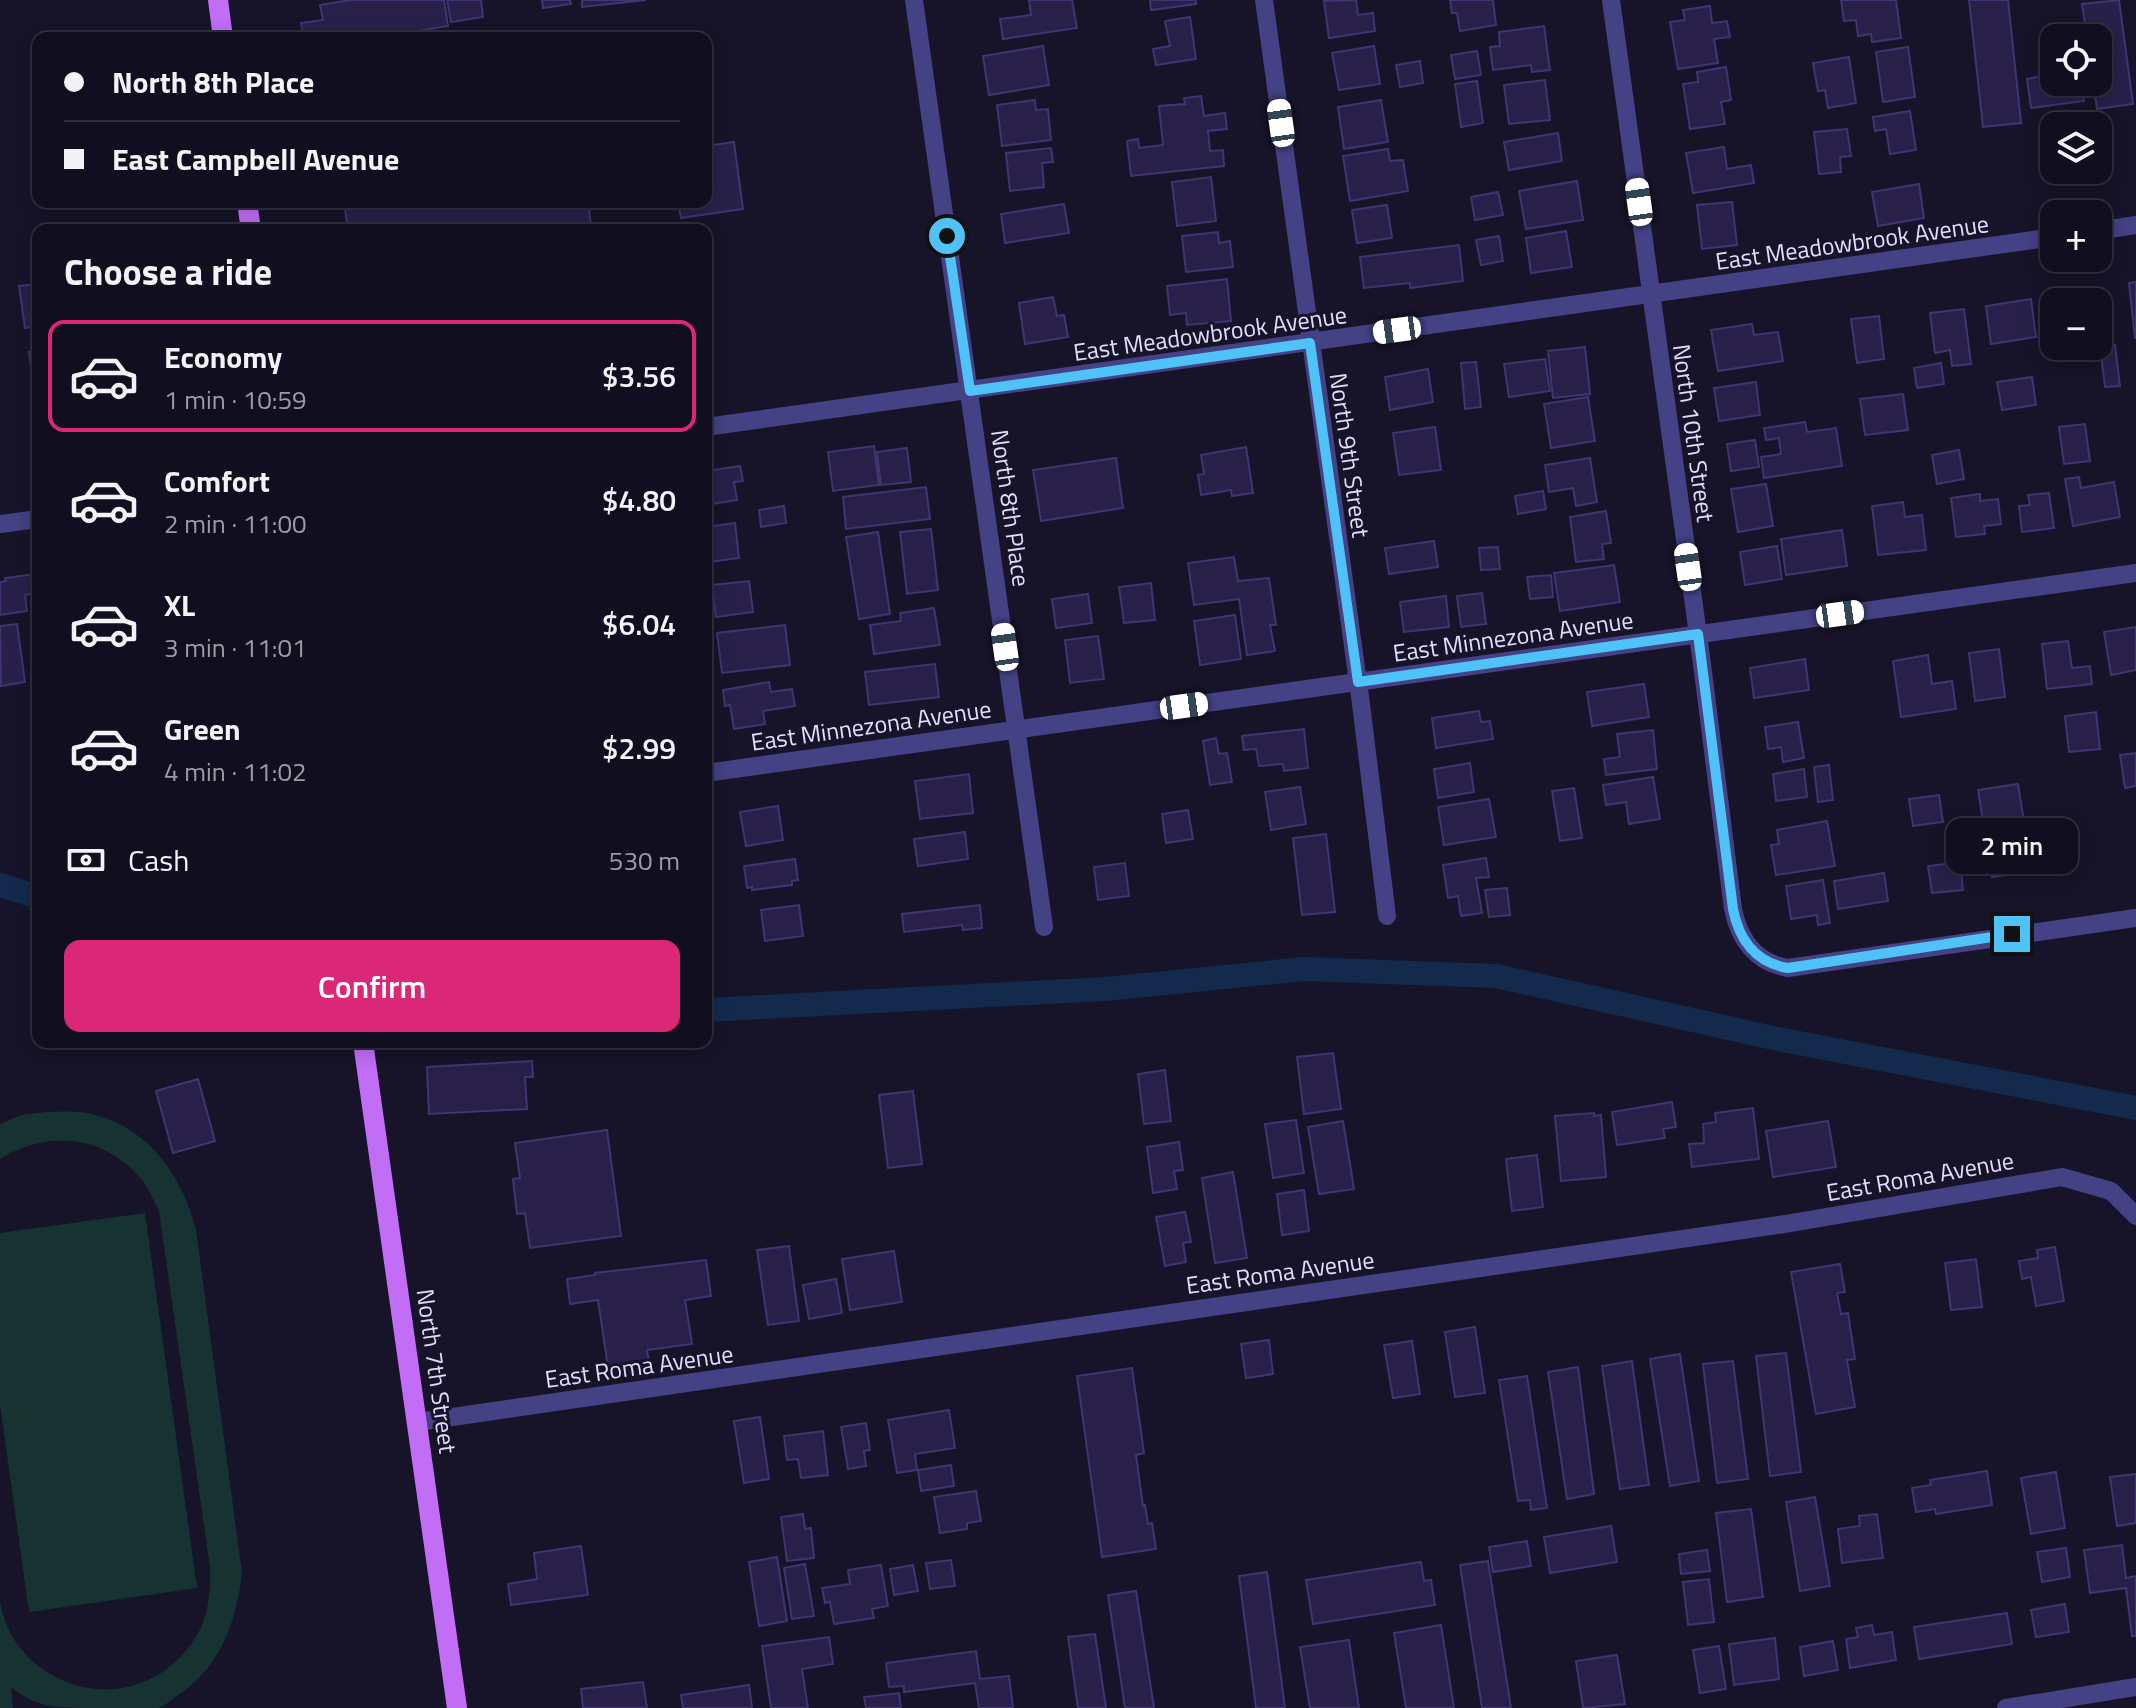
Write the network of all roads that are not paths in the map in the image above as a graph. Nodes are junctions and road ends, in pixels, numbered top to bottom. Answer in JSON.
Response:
{"nodes":[{"id":1,"x":218,"y":0,"type":"edge"},
{"id":2,"x":914,"y":0,"type":"edge"},
{"id":3,"x":1264,"y":0,"type":"edge"},
{"id":4,"x":1611,"y":0,"type":"edge"},
{"id":5,"x":222,"y":32,"type":"edge"},
{"id":6,"x":2136,"y":225,"type":"edge"},
{"id":7,"x":2112,"y":229,"type":"edge"},
{"id":8,"x":2040,"y":239,"type":"edge"},
{"id":9,"x":1651,"y":294,"type":"junction"},
{"id":10,"x":1310,"y":343,"type":"junction"},
{"id":11,"x":970,"y":391,"type":"junction"},
{"id":12,"x":712,"y":426,"type":"edge"},
{"id":13,"x":32,"y":520,"type":"edge"},
{"id":14,"x":0,"y":524,"type":"edge"},
{"id":15,"x":2136,"y":573,"type":"edge"},
{"id":16,"x":1698,"y":634,"type":"junction"},
{"id":17,"x":1358,"y":682,"type":"junction"},
{"id":18,"x":1016,"y":729,"type":"junction"},
{"id":19,"x":712,"y":772,"type":"edge"},
{"id":20,"x":1387,"y":916,"type":"dead end"},
{"id":21,"x":2136,"y":918,"type":"edge"},
{"id":22,"x":1044,"y":927,"type":"dead end"},
{"id":23,"x":364,"y":1048,"type":"edge"},
{"id":24,"x":2136,"y":1216,"type":"edge"},
{"id":25,"x":418,"y":1422,"type":"junction"},
{"id":26,"x":2136,"y":1687,"type":"edge"},
{"id":27,"x":457,"y":1708,"type":"edge"},
{"id":28,"x":2006,"y":1708,"type":"edge"}],
"edges":[{"from":1,"to":5,"type":"main road"},
{"from":2,"to":11,"type":"street","name":"North 8th Place"},
{"from":3,"to":10,"type":"street","name":"North 9th Street"},
{"from":4,"to":9,"type":"street","name":"North 10th Street"},
{"from":6,"to":7,"type":"street"},
{"from":8,"to":9,"type":"street","name":"East Meadowbrook Avenue"},
{"from":9,"to":10,"type":"street","name":"East Meadowbrook Avenue"},
{"from":9,"to":16,"type":"street","name":"North 10th Street"},
{"from":10,"to":11,"type":"street","name":"East Meadowbrook Avenue"},
{"from":10,"to":17,"type":"street","name":"North 9th Street"},
{"from":11,"to":12,"type":"street","name":"East Meadowbrook Avenue"},
{"from":11,"to":18,"type":"street","name":"North 8th Place"},
{"from":13,"to":14,"type":"street"},
{"from":15,"to":16,"type":"street","name":"East Minnezona Avenue"},
{"from":16,"to":17,"type":"street","name":"East Minnezona Avenue"},
{"from":16,"to":21,"type":"street","name":"North 10th Street"},
{"from":17,"to":18,"type":"street","name":"East Minnezona Avenue"},
{"from":17,"to":20,"type":"street","name":"North 9th Street"},
{"from":18,"to":19,"type":"street","name":"East Minnezona Avenue"},
{"from":18,"to":22,"type":"street","name":"North 8th Place"},
{"from":23,"to":25,"type":"main road","name":"North 7th Street"},
{"from":24,"to":25,"type":"street","name":"East Roma Avenue"},
{"from":25,"to":27,"type":"main road","name":"North 7th Street"},
{"from":26,"to":28,"type":"street"}]}
